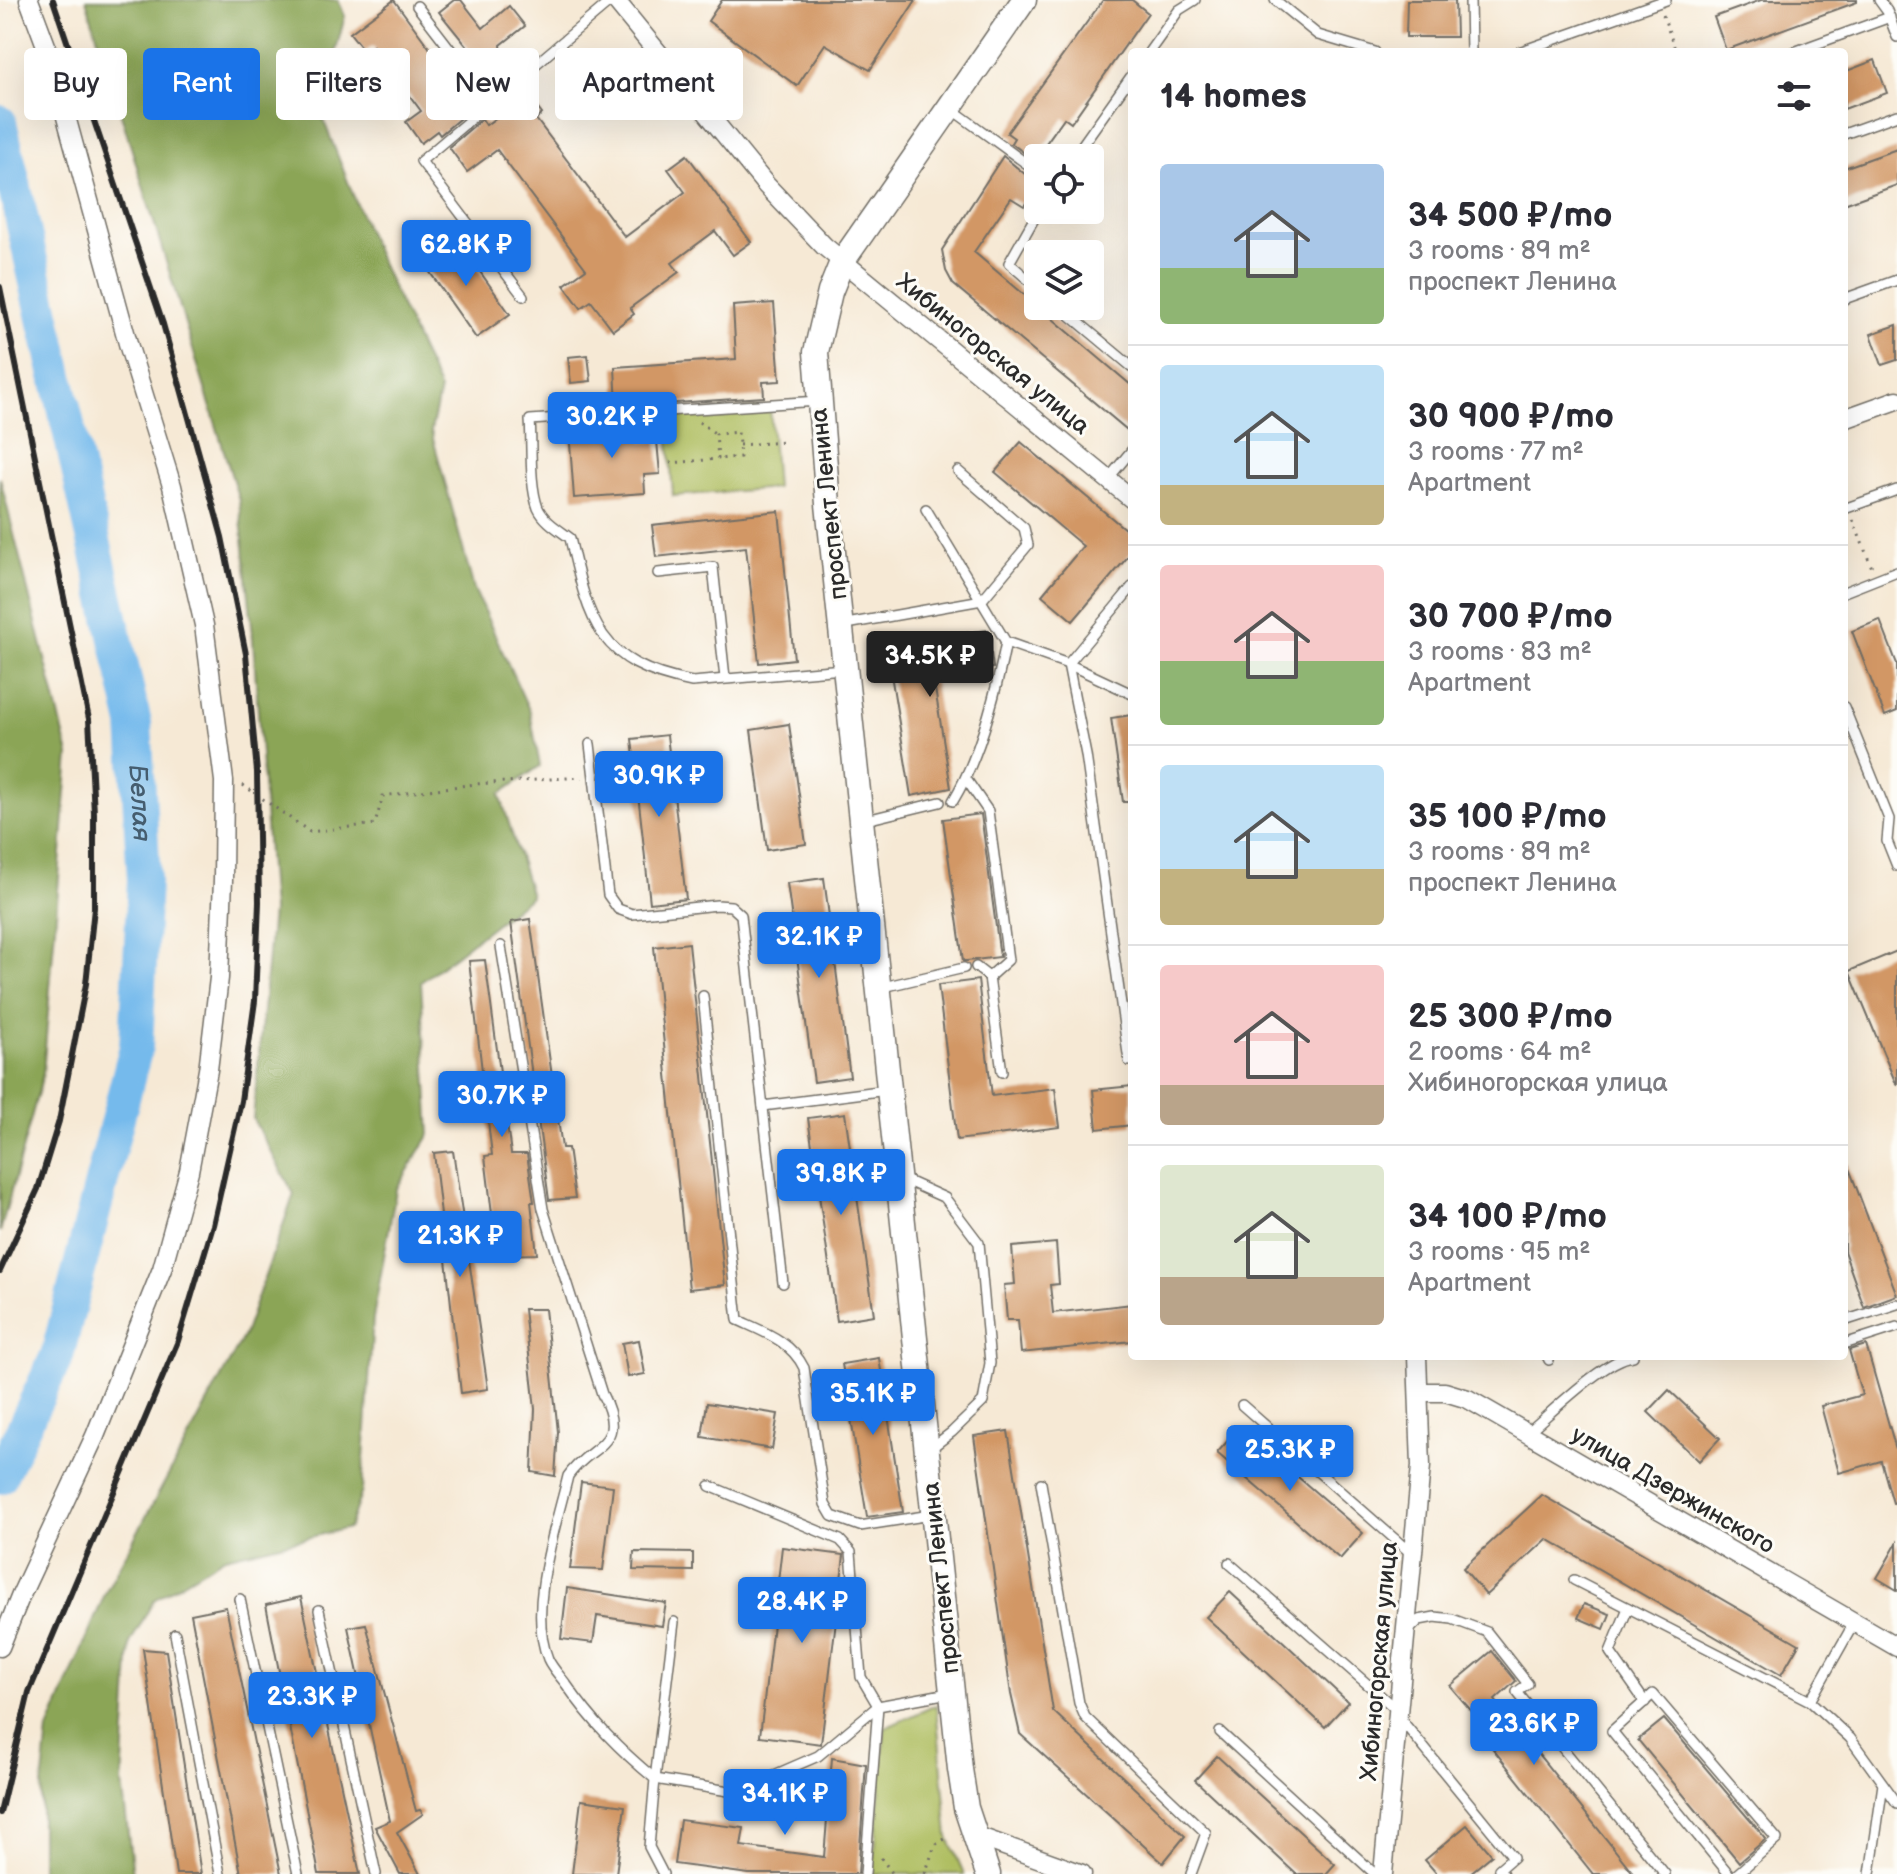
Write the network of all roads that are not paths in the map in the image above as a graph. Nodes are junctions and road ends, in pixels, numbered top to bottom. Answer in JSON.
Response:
{"nodes":[{"id":1,"x":29,"y":0,"type":"edge"},
{"id":2,"x":614,"y":0,"type":"edge"},
{"id":3,"x":1024,"y":0,"type":"edge"},
{"id":4,"x":1195,"y":0,"type":"edge"},
{"id":5,"x":1275,"y":0,"type":"edge"},
{"id":6,"x":1470,"y":0,"type":"edge"},
{"id":7,"x":1879,"y":0,"type":"edge"},
{"id":8,"x":1662,"y":1,"type":"edge"},
{"id":9,"x":417,"y":6,"type":"dead end"},
{"id":10,"x":1890,"y":17,"type":"junction"},
{"id":11,"x":1897,"y":37,"type":"edge"},
{"id":12,"x":449,"y":48,"type":"edge"},
{"id":13,"x":1152,"y":48,"type":"edge"},
{"id":14,"x":1362,"y":48,"type":"edge"},
{"id":15,"x":1471,"y":48,"type":"edge"},
{"id":16,"x":1530,"y":48,"type":"edge"},
{"id":17,"x":1805,"y":48,"type":"edge"},
{"id":18,"x":539,"y":62,"type":"edge"},
{"id":19,"x":1128,"y":81,"type":"edge"},
{"id":20,"x":950,"y":108,"type":"junction"},
{"id":21,"x":1897,"y":115,"type":"edge"},
{"id":22,"x":470,"y":120,"type":"edge"},
{"id":23,"x":1848,"y":133,"type":"edge"},
{"id":24,"x":1083,"y":144,"type":"edge"},
{"id":25,"x":1024,"y":162,"type":"edge"},
{"id":26,"x":1031,"y":224,"type":"edge"},
{"id":27,"x":851,"y":269,"type":"junction"},
{"id":28,"x":1024,"y":276,"type":"edge"},
{"id":29,"x":1897,"y":280,"type":"edge"},
{"id":30,"x":523,"y":296,"type":"dead end"},
{"id":31,"x":1848,"y":298,"type":"edge"},
{"id":32,"x":1076,"y":320,"type":"edge"},
{"id":33,"x":1128,"y":364,"type":"edge"},
{"id":34,"x":1897,"y":400,"type":"edge"},
{"id":35,"x":819,"y":401,"type":"junction"},
{"id":36,"x":1848,"y":418,"type":"edge"},
{"id":37,"x":1128,"y":455,"type":"edge"},
{"id":38,"x":958,"y":471,"type":"dead end"},
{"id":39,"x":1108,"y":479,"type":"junction"},
{"id":40,"x":1897,"y":490,"type":"edge"},
{"id":41,"x":1128,"y":496,"type":"edge"},
{"id":42,"x":1848,"y":507,"type":"edge"},
{"id":43,"x":926,"y":509,"type":"dead end"},
{"id":44,"x":1897,"y":571,"type":"edge"},
{"id":45,"x":658,"y":573,"type":"dead end"},
{"id":46,"x":1848,"y":590,"type":"edge"},
{"id":47,"x":1128,"y":592,"type":"edge"},
{"id":48,"x":982,"y":600,"type":"junction"},
{"id":49,"x":841,"y":625,"type":"junction"},
{"id":50,"x":1006,"y":642,"type":"junction"},
{"id":51,"x":1068,"y":664,"type":"junction"},
{"id":52,"x":846,"y":669,"type":"junction"},
{"id":53,"x":725,"y":678,"type":"junction"},
{"id":54,"x":1128,"y":692,"type":"edge"},
{"id":55,"x":1848,"y":717,"type":"edge"},
{"id":56,"x":590,"y":744,"type":"dead end"},
{"id":57,"x":966,"y":779,"type":"junction"},
{"id":58,"x":953,"y":801,"type":"dead end"},
{"id":59,"x":940,"y":802,"type":"dead end"},
{"id":60,"x":862,"y":821,"type":"junction"},
{"id":61,"x":1897,"y":866,"type":"edge"},
{"id":62,"x":501,"y":946,"type":"dead end"},
{"id":63,"x":976,"y":967,"type":"dead end"},
{"id":64,"x":964,"y":968,"type":"dead end"},
{"id":65,"x":989,"y":977,"type":"junction"},
{"id":66,"x":879,"y":988,"type":"junction"},
{"id":67,"x":703,"y":996,"type":"dead end"},
{"id":68,"x":1128,"y":1054,"type":"edge"},
{"id":69,"x":1002,"y":1072,"type":"dead end"},
{"id":70,"x":888,"y":1090,"type":"junction"},
{"id":71,"x":763,"y":1106,"type":"junction"},
{"id":72,"x":899,"y":1178,"type":"junction"},
{"id":73,"x":783,"y":1283,"type":"dead end"},
{"id":74,"x":1897,"y":1304,"type":"edge"},
{"id":75,"x":1848,"y":1320,"type":"edge"},
{"id":76,"x":1897,"y":1327,"type":"edge"},
{"id":77,"x":1848,"y":1343,"type":"edge"},
{"id":78,"x":1417,"y":1360,"type":"edge"},
{"id":79,"x":1619,"y":1360,"type":"edge"},
{"id":80,"x":1420,"y":1392,"type":"junction"},
{"id":81,"x":1242,"y":1405,"type":"dead end"},
{"id":82,"x":1527,"y":1433,"type":"junction"},
{"id":83,"x":928,"y":1450,"type":"junction"},
{"id":84,"x":1041,"y":1483,"type":"dead end"},
{"id":85,"x":710,"y":1486,"type":"dead end"},
{"id":86,"x":935,"y":1515,"type":"junction"},
{"id":87,"x":1413,"y":1555,"type":"junction"},
{"id":88,"x":1229,"y":1563,"type":"dead end"},
{"id":89,"x":1574,"y":1580,"type":"dead end"},
{"id":90,"x":240,"y":1599,"type":"dead end"},
{"id":91,"x":1628,"y":1608,"type":"junction"},
{"id":92,"x":319,"y":1610,"type":"dead end"},
{"id":93,"x":674,"y":1622,"type":"dead end"},
{"id":94,"x":1854,"y":1623,"type":"junction"},
{"id":95,"x":1406,"y":1633,"type":"junction"},
{"id":96,"x":175,"y":1634,"type":"dead end"},
{"id":97,"x":0,"y":1647,"type":"edge"},
{"id":98,"x":1897,"y":1647,"type":"edge"},
{"id":99,"x":953,"y":1693,"type":"junction"},
{"id":100,"x":1810,"y":1701,"type":"junction"},
{"id":101,"x":1645,"y":1702,"type":"junction"},
{"id":102,"x":878,"y":1706,"type":"junction"},
{"id":103,"x":1399,"y":1714,"type":"junction"},
{"id":104,"x":1220,"y":1732,"type":"dead end"},
{"id":105,"x":655,"y":1779,"type":"junction"},
{"id":106,"x":1883,"y":1784,"type":"junction"},
{"id":107,"x":1897,"y":1803,"type":"edge"},
{"id":108,"x":974,"y":1835,"type":"junction"},
{"id":109,"x":220,"y":1874,"type":"edge"},
{"id":110,"x":298,"y":1874,"type":"edge"},
{"id":111,"x":376,"y":1874,"type":"edge"},
{"id":112,"x":663,"y":1874,"type":"edge"},
{"id":113,"x":865,"y":1874,"type":"edge"},
{"id":114,"x":988,"y":1874,"type":"edge"},
{"id":115,"x":1082,"y":1874,"type":"edge"},
{"id":116,"x":1191,"y":1874,"type":"edge"},
{"id":117,"x":1375,"y":1874,"type":"edge"},
{"id":118,"x":1383,"y":1874,"type":"edge"},
{"id":119,"x":1503,"y":1874,"type":"edge"},
{"id":120,"x":1665,"y":1874,"type":"edge"},
{"id":121,"x":1729,"y":1874,"type":"edge"},
{"id":122,"x":1737,"y":1874,"type":"edge"},
{"id":123,"x":1870,"y":1874,"type":"edge"}],
"edges":[{"from":1,"to":97,"type":"street"},
{"from":2,"to":18,"type":"lane"},
{"from":2,"to":27,"type":"street","name":"Хибиногорская улица"},
{"from":3,"to":20,"type":"main road","name":"проспект Ленина"},
{"from":4,"to":13,"type":"lane"},
{"from":5,"to":14,"type":"lane"},
{"from":6,"to":15,"type":"lane"},
{"from":7,"to":10,"type":"lane"},
{"from":8,"to":16,"type":"lane"},
{"from":9,"to":12,"type":"lane"},
{"from":10,"to":11,"type":"lane"},
{"from":10,"to":17,"type":"lane"},
{"from":19,"to":24,"type":"lane"},
{"from":20,"to":25,"type":"lane"},
{"from":20,"to":27,"type":"main road","name":"проспект Ленина"},
{"from":21,"to":23,"type":"lane"},
{"from":22,"to":30,"type":"lane"},
{"from":26,"to":28,"type":"lane"},
{"from":27,"to":35,"type":"main road","name":"проспект Ленина"},
{"from":27,"to":39,"type":"street","name":"Хибиногорская улица"},
{"from":29,"to":31,"type":"lane"},
{"from":32,"to":33,"type":"lane"},
{"from":34,"to":36,"type":"street"},
{"from":35,"to":49,"type":"main road","name":"проспект Ленина"},
{"from":35,"to":53,"type":"lane"},
{"from":37,"to":39,"type":"lane"},
{"from":38,"to":48,"type":"lane"},
{"from":39,"to":41,"type":"street","name":"Хибиногорская улица"},
{"from":40,"to":42,"type":"lane"},
{"from":43,"to":48,"type":"lane"},
{"from":44,"to":46,"type":"lane"},
{"from":45,"to":53,"type":"lane"},
{"from":47,"to":51,"type":"lane"},
{"from":48,"to":49,"type":"lane"},
{"from":48,"to":50,"type":"lane"},
{"from":49,"to":52,"type":"main road","name":"проспект Ленина"},
{"from":50,"to":51,"type":"lane"},
{"from":50,"to":57,"type":"lane"},
{"from":51,"to":54,"type":"lane"},
{"from":51,"to":68,"type":"lane"},
{"from":52,"to":53,"type":"lane"},
{"from":52,"to":60,"type":"main road","name":"проспект Ленина"},
{"from":55,"to":61,"type":"lane"},
{"from":56,"to":71,"type":"lane"},
{"from":57,"to":58,"type":"lane"},
{"from":57,"to":65,"type":"lane"},
{"from":59,"to":60,"type":"lane"},
{"from":60,"to":66,"type":"main road","name":"проспект Ленина"},
{"from":62,"to":105,"type":"lane"},
{"from":63,"to":65,"type":"lane"},
{"from":64,"to":66,"type":"lane"},
{"from":65,"to":69,"type":"lane"},
{"from":66,"to":70,"type":"main road","name":"проспект Ленина"},
{"from":67,"to":86,"type":"lane"},
{"from":70,"to":71,"type":"lane"},
{"from":70,"to":72,"type":"main road","name":"проспект Ленина"},
{"from":71,"to":73,"type":"lane"},
{"from":72,"to":83,"type":"main road","name":"проспект Ленина"},
{"from":72,"to":83,"type":"lane"},
{"from":74,"to":75,"type":"lane"},
{"from":76,"to":77,"type":"lane"},
{"from":78,"to":80,"type":"street","name":"Хибиногорская улица"},
{"from":79,"to":82,"type":"lane"},
{"from":80,"to":82,"type":"street","name":"улица Дзержинского"},
{"from":80,"to":87,"type":"street","name":"Хибиногорская улица"},
{"from":81,"to":87,"type":"lane"},
{"from":82,"to":94,"type":"street","name":"улица Дзержинского"},
{"from":83,"to":86,"type":"main road","name":"проспект Ленина"},
{"from":84,"to":116,"type":"lane"},
{"from":85,"to":102,"type":"lane"},
{"from":86,"to":99,"type":"main road","name":"проспект Ленина"},
{"from":87,"to":95,"type":"street","name":"Хибиногорская улица"},
{"from":88,"to":103,"type":"lane"},
{"from":89,"to":91,"type":"lane"},
{"from":90,"to":110,"type":"lane"},
{"from":91,"to":100,"type":"lane"},
{"from":91,"to":101,"type":"lane"},
{"from":92,"to":111,"type":"lane"},
{"from":93,"to":105,"type":"lane"},
{"from":94,"to":98,"type":"street","name":"улица Дзержинского"},
{"from":94,"to":100,"type":"lane"},
{"from":95,"to":103,"type":"street","name":"Хибиногорская улица"},
{"from":95,"to":120,"type":"lane"},
{"from":96,"to":109,"type":"lane"},
{"from":99,"to":102,"type":"lane"},
{"from":99,"to":108,"type":"main road","name":"проспект Ленина"},
{"from":100,"to":106,"type":"lane"},
{"from":101,"to":121,"type":"lane"},
{"from":101,"to":122,"type":"lane"},
{"from":102,"to":105,"type":"lane"},
{"from":102,"to":113,"type":"lane"},
{"from":103,"to":118,"type":"street","name":"Хибиногорская улица"},
{"from":103,"to":119,"type":"lane"},
{"from":104,"to":117,"type":"lane"},
{"from":105,"to":112,"type":"lane"},
{"from":106,"to":107,"type":"lane"},
{"from":106,"to":123,"type":"lane"},
{"from":108,"to":114,"type":"main road","name":"проспект Ленина"},
{"from":108,"to":115,"type":"street"}]}
